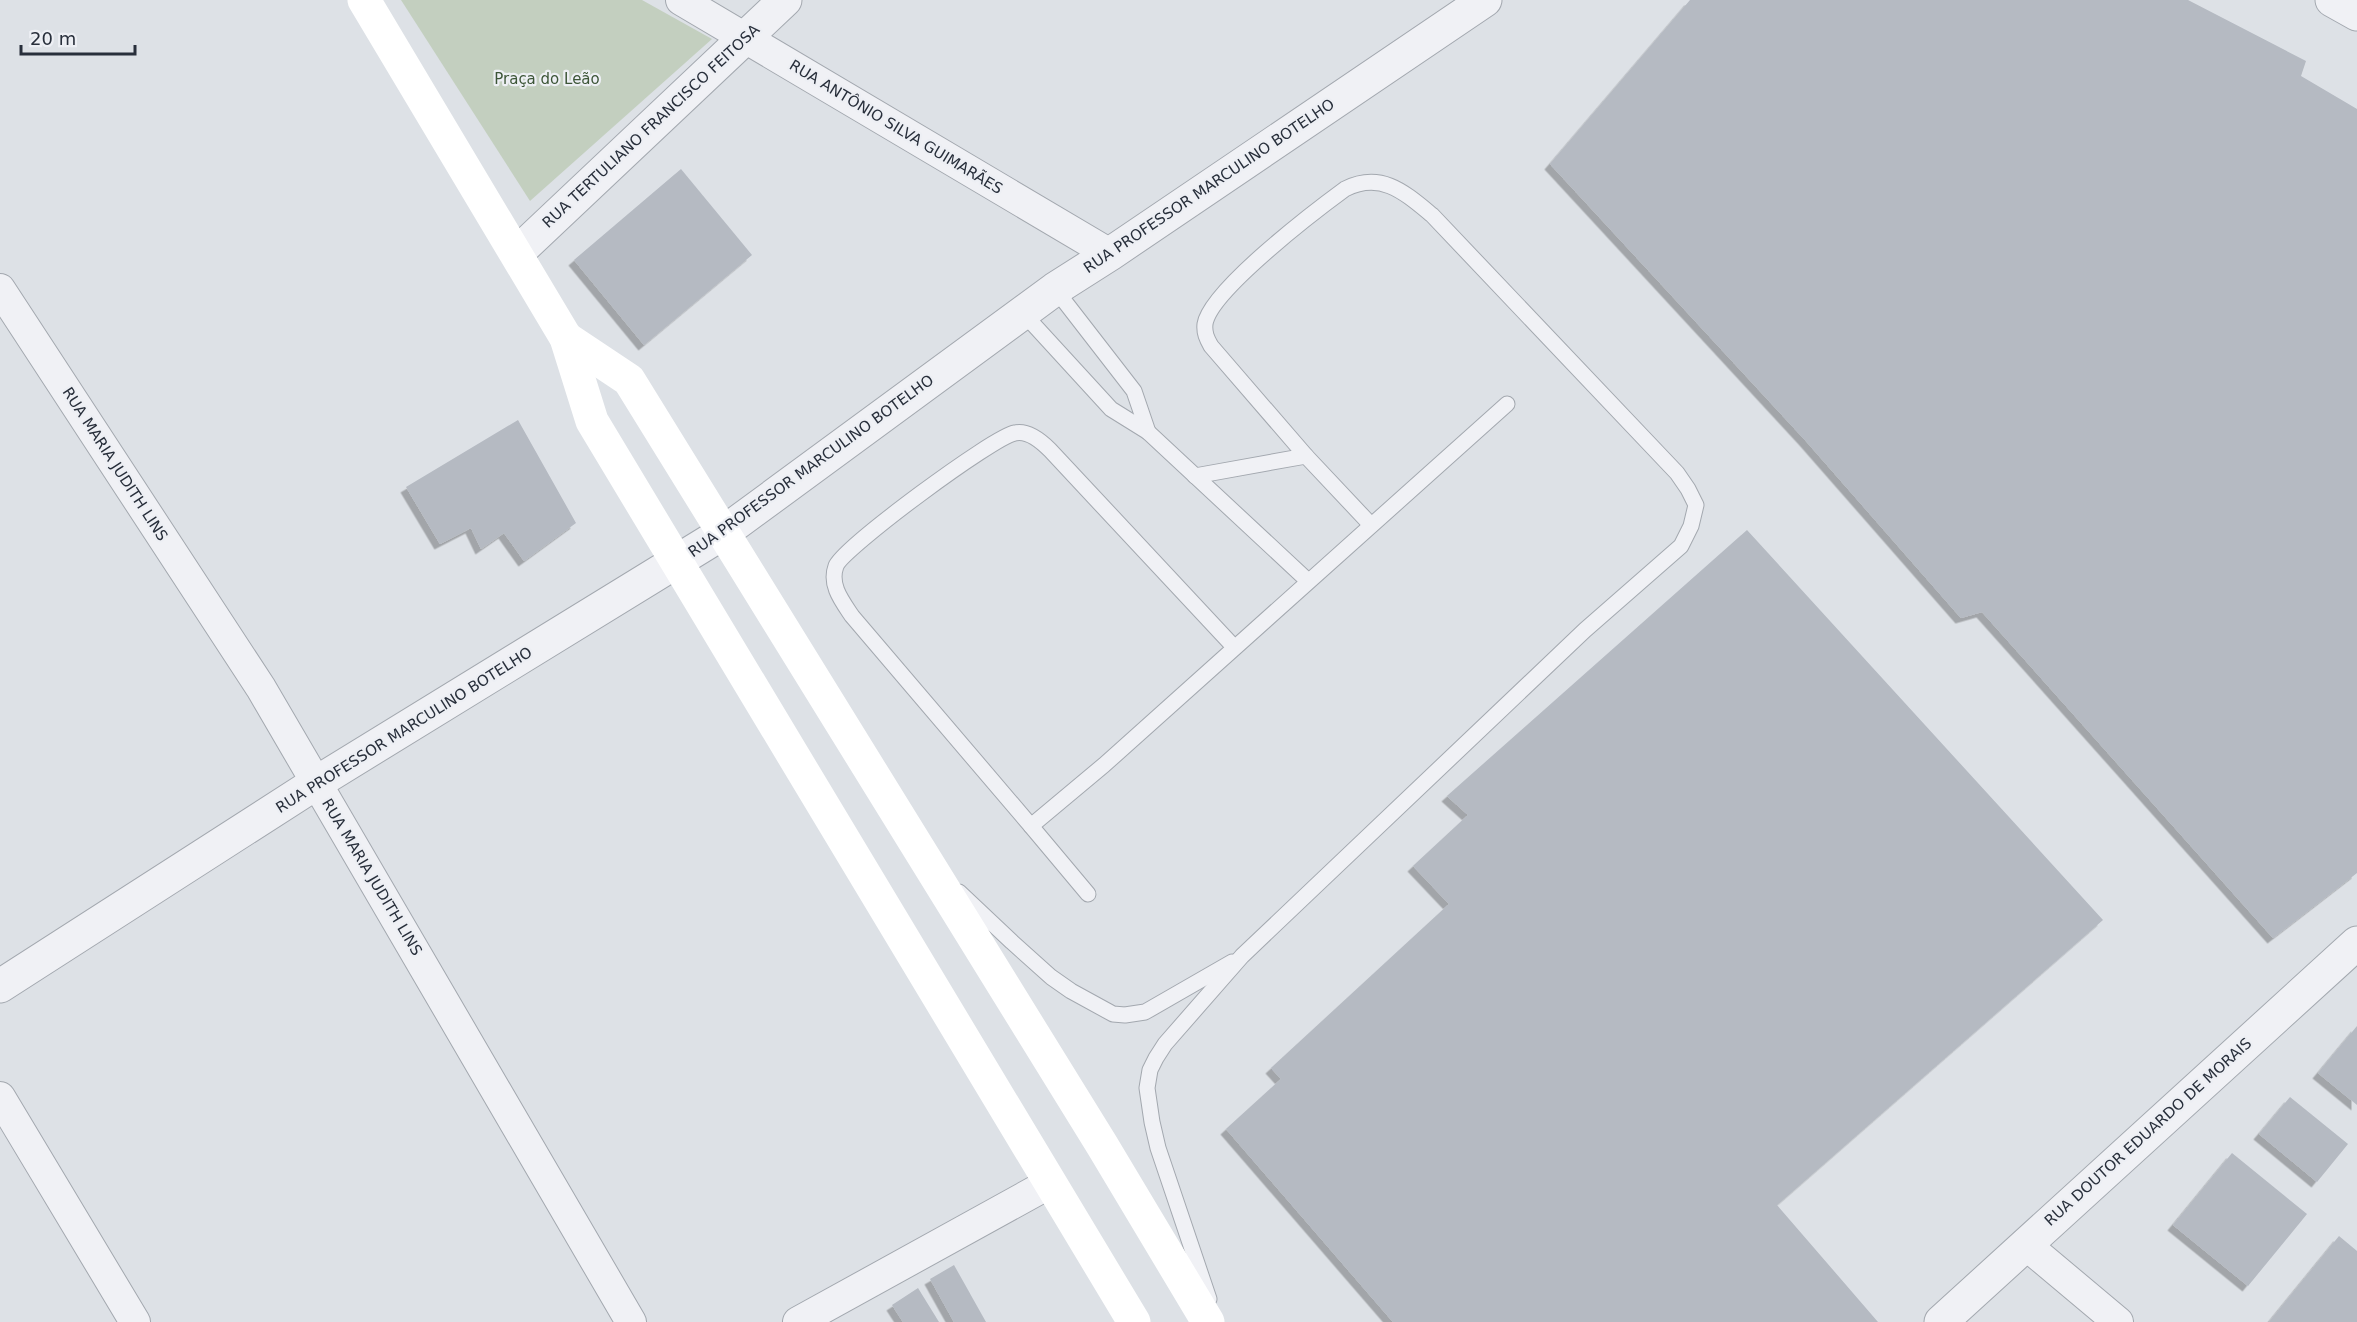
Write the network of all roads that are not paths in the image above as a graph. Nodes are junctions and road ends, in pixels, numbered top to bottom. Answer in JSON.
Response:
{"nodes":[{"id":1,"x":364,"y":0,"type":"edge"},
{"id":2,"x":681,"y":0,"type":"edge"},
{"id":3,"x":785,"y":0,"type":"edge"},
{"id":4,"x":2332,"y":0,"type":"edge"},
{"id":5,"x":1471,"y":3,"type":"edge"},
{"id":6,"x":2357,"y":14,"type":"edge"},
{"id":7,"x":744,"y":38,"type":"junction"},
{"id":8,"x":517,"y":253,"type":"junction"},
{"id":9,"x":1110,"y":254,"type":"junction"},
{"id":10,"x":0,"y":289,"type":"edge"},
{"id":11,"x":1055,"y":289,"type":"junction"},
{"id":12,"x":1023,"y":313,"type":"junction"},
{"id":13,"x":567,"y":338,"type":"junction"},
{"id":14,"x":1507,"y":404,"type":"dead end"},
{"id":15,"x":1148,"y":432,"type":"junction"},
{"id":16,"x":1306,"y":456,"type":"junction"},
{"id":17,"x":1195,"y":476,"type":"junction"},
{"id":18,"x":1371,"y":525,"type":"junction"},
{"id":19,"x":723,"y":533,"type":"junction"},
{"id":20,"x":677,"y":563,"type":"junction"},
{"id":21,"x":1308,"y":581,"type":"junction"},
{"id":22,"x":1234,"y":647,"type":"junction"},
{"id":23,"x":316,"y":783,"type":"junction"},
{"id":24,"x":1031,"y":826,"type":"junction"},
{"id":25,"x":922,"y":856,"type":"junction"},
{"id":26,"x":1088,"y":894,"type":"dead end"},
{"id":27,"x":2356,"y":946,"type":"edge"},
{"id":28,"x":1242,"y":956,"type":"junction"},
{"id":29,"x":0,"y":986,"type":"edge"},
{"id":30,"x":0,"y":1097,"type":"edge"},
{"id":31,"x":1050,"y":1184,"type":"junction"},
{"id":32,"x":2025,"y":1244,"type":"junction"},
{"id":33,"x":135,"y":1322,"type":"edge"},
{"id":34,"x":632,"y":1322,"type":"edge"},
{"id":35,"x":798,"y":1322,"type":"edge"},
{"id":36,"x":1134,"y":1322,"type":"edge"},
{"id":37,"x":1208,"y":1322,"type":"edge"},
{"id":38,"x":1216,"y":1322,"type":"edge"},
{"id":39,"x":1941,"y":1322,"type":"edge"},
{"id":40,"x":2118,"y":1322,"type":"edge"}],
"edges":[{"from":1,"to":8,"type":"main road"},
{"from":2,"to":7,"type":"street","name":"RUA ANTÔNIO SILVA GUIMARÃES"},
{"from":3,"to":7,"type":"street","name":"RUA TERTULIANO FRANCISCO FEITOSA"},
{"from":4,"to":6,"type":"street"},
{"from":5,"to":9,"type":"street","name":"RUA PROFESSOR MARCULINO BOTELHO"},
{"from":7,"to":8,"type":"street","name":"RUA TERTULIANO FRANCISCO FEITOSA"},
{"from":7,"to":9,"type":"street","name":"RUA ANTÔNIO SILVA GUIMARÃES"},
{"from":8,"to":13,"type":"main road"},
{"from":9,"to":11,"type":"street","name":"RUA PROFESSOR MARCULINO BOTELHO"},
{"from":10,"to":23,"type":"street","name":"RUA MARIA JUDITH LINS"},
{"from":11,"to":12,"type":"street","name":"RUA PROFESSOR MARCULINO BOTELHO"},
{"from":11,"to":15,"type":"lane"},
{"from":12,"to":15,"type":"lane"},
{"from":12,"to":19,"type":"street","name":"RUA PROFESSOR MARCULINO BOTELHO"},
{"from":13,"to":19,"type":"main road"},
{"from":13,"to":20,"type":"main road"},
{"from":14,"to":18,"type":"lane"},
{"from":15,"to":17,"type":"lane"},
{"from":16,"to":17,"type":"lane"},
{"from":16,"to":18,"type":"lane"},
{"from":16,"to":28,"type":"lane"},
{"from":17,"to":21,"type":"lane"},
{"from":18,"to":21,"type":"lane"},
{"from":19,"to":20,"type":"street","name":"RUA PROFESSOR MARCULINO BOTELHO"},
{"from":19,"to":25,"type":"main road"},
{"from":20,"to":23,"type":"street","name":"RUA PROFESSOR MARCULINO BOTELHO"},
{"from":20,"to":31,"type":"main road"},
{"from":21,"to":22,"type":"lane"},
{"from":22,"to":24,"type":"lane"},
{"from":22,"to":24,"type":"lane"},
{"from":23,"to":29,"type":"street","name":"RUA PROFESSOR MARCULINO BOTELHO"},
{"from":23,"to":34,"type":"street","name":"RUA MARIA JUDITH LINS"},
{"from":24,"to":26,"type":"lane"},
{"from":25,"to":28,"type":"lane"},
{"from":25,"to":37,"type":"main road"},
{"from":27,"to":32,"type":"street","name":"RUA DOUTOR EDUARDO DE MORAIS"},
{"from":28,"to":38,"type":"lane"},
{"from":30,"to":33,"type":"street"},
{"from":31,"to":35,"type":"street"},
{"from":31,"to":36,"type":"main road"},
{"from":32,"to":39,"type":"street","name":"RUA DOUTOR EDUARDO DE MORAIS"},
{"from":32,"to":40,"type":"street"}]}
